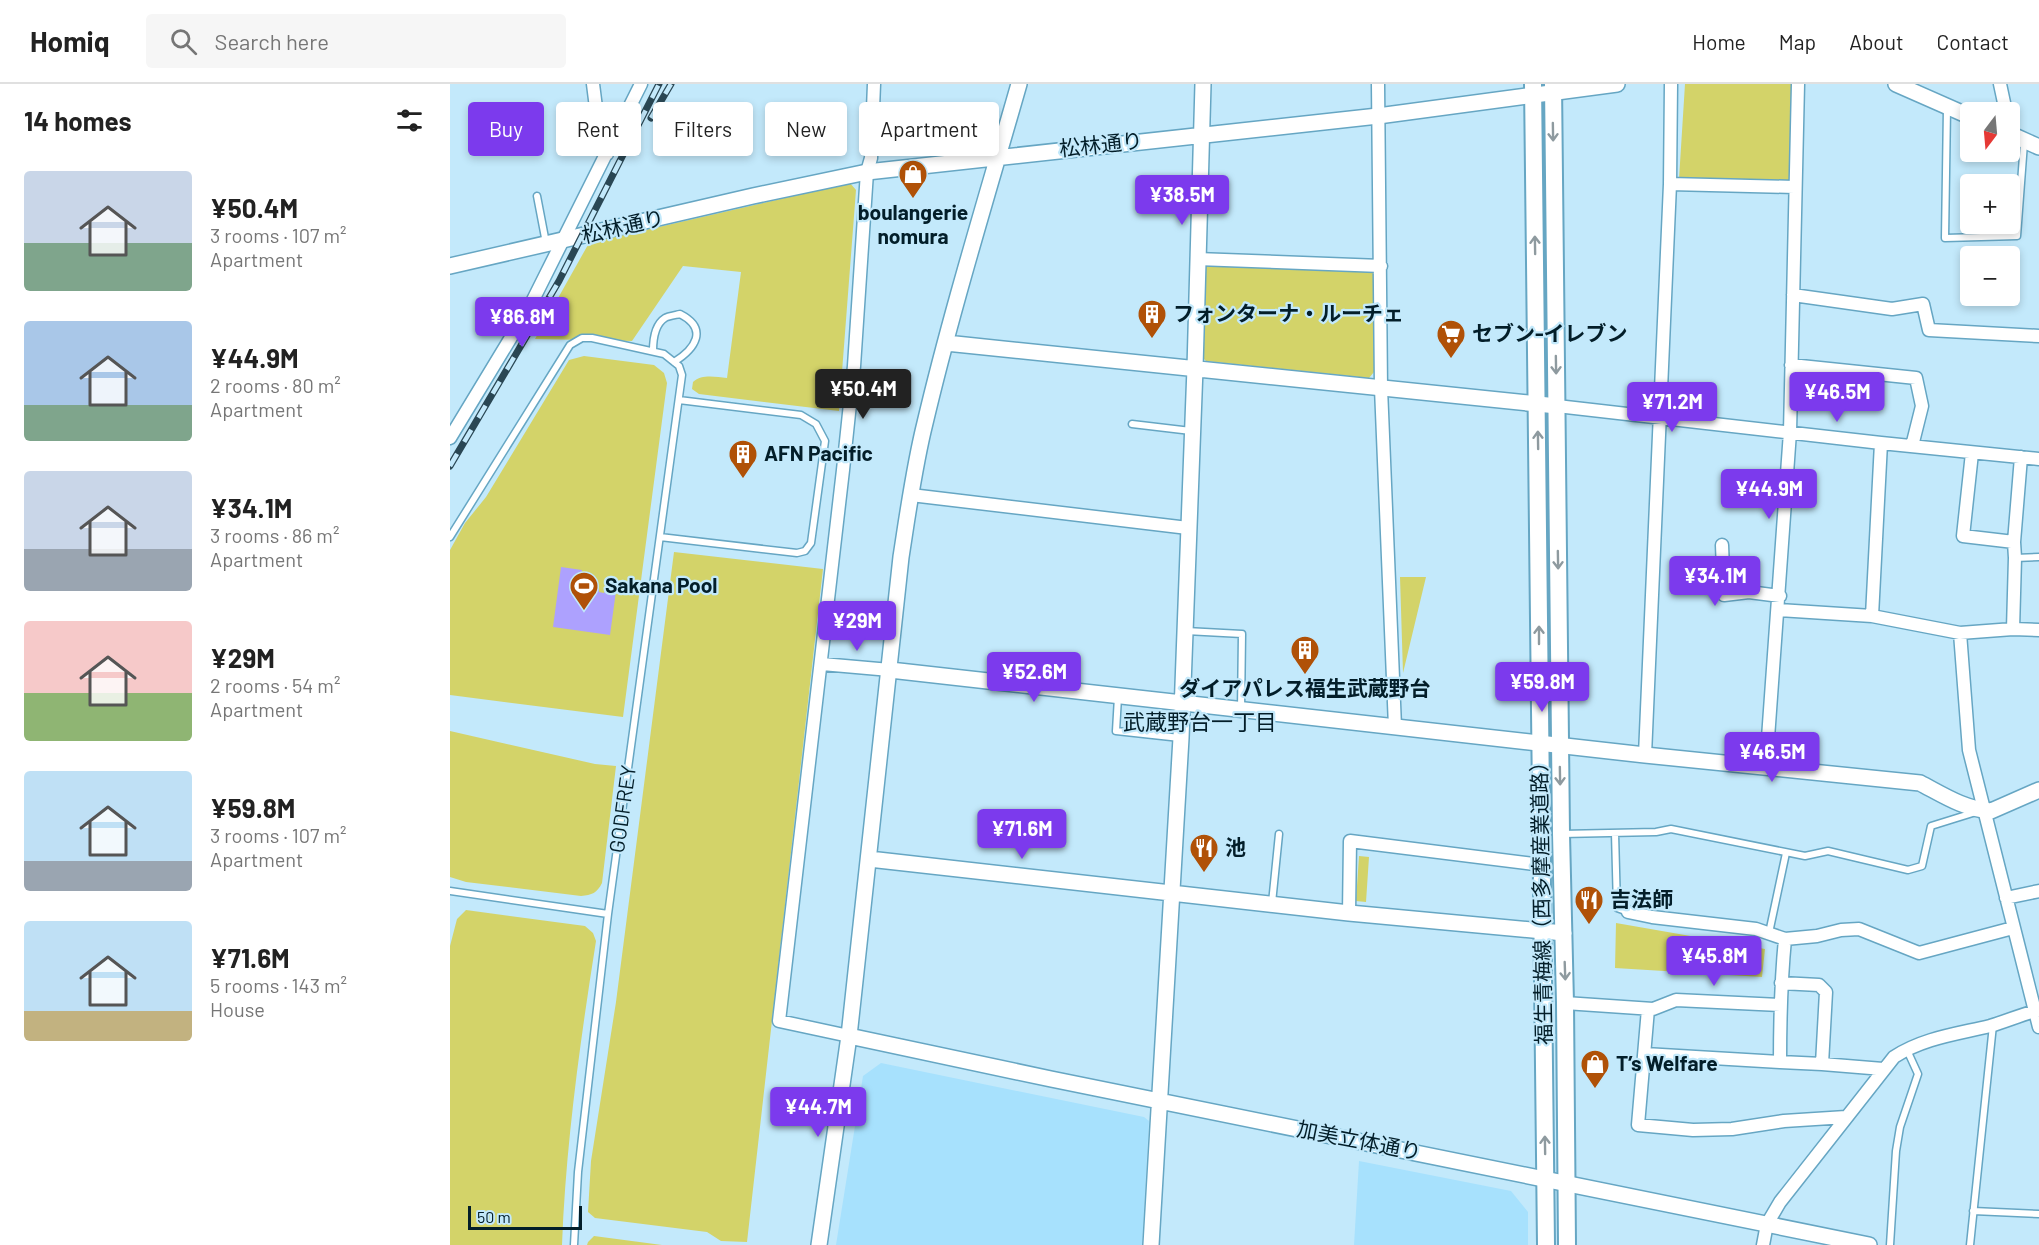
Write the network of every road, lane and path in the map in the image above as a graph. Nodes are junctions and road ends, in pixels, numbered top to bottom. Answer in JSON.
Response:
{"nodes":[{"id":1,"x":593,"y":84,"type":"edge"},
{"id":2,"x":641,"y":84,"type":"edge"},
{"id":3,"x":874,"y":84,"type":"edge"},
{"id":4,"x":1019,"y":84,"type":"edge"},
{"id":5,"x":1203,"y":84,"type":"edge"},
{"id":6,"x":1378,"y":84,"type":"edge"},
{"id":7,"x":1617,"y":84,"type":"edge"},
{"id":8,"x":1671,"y":84,"type":"edge"},
{"id":9,"x":1798,"y":84,"type":"edge"},
{"id":10,"x":1896,"y":84,"type":"edge"},
{"id":11,"x":2000,"y":84,"type":"edge"},
{"id":12,"x":1553,"y":88,"type":"edge"},
{"id":13,"x":1533,"y":90,"type":"edge"},
{"id":14,"x":595,"y":102,"type":"edge"},
{"id":15,"x":632,"y":102,"type":"edge"},
{"id":16,"x":2004,"y":102,"type":"edge"},
{"id":17,"x":1947,"y":107,"type":"junction"},
{"id":18,"x":1960,"y":112,"type":"edge"},
{"id":19,"x":1378,"y":116,"type":"junction"},
{"id":20,"x":1202,"y":135,"type":"junction"},
{"id":21,"x":999,"y":153,"type":"edge"},
{"id":22,"x":606,"y":156,"type":"edge"},
{"id":23,"x":998,"y":156,"type":"joint"},
{"id":24,"x":999,"y":156,"type":"edge"},
{"id":25,"x":2018,"y":162,"type":"edge"},
{"id":26,"x":867,"y":172,"type":"junction"},
{"id":27,"x":1670,"y":184,"type":"junction"},
{"id":28,"x":1794,"y":187,"type":"junction"},
{"id":29,"x":537,"y":196,"type":"dead end"},
{"id":30,"x":564,"y":241,"type":"junction"},
{"id":31,"x":546,"y":245,"type":"junction"},
{"id":32,"x":1197,"y":259,"type":"junction"},
{"id":33,"x":450,"y":266,"type":"edge"},
{"id":34,"x":1381,"y":266,"type":"junction"},
{"id":35,"x":1793,"y":295,"type":"junction"},
{"id":36,"x":2039,"y":336,"type":"edge"},
{"id":37,"x":946,"y":343,"type":"junction"},
{"id":38,"x":653,"y":351,"type":"junction"},
{"id":39,"x":674,"y":362,"type":"junction"},
{"id":40,"x":1791,"y":365,"type":"junction"},
{"id":41,"x":1195,"y":368,"type":"junction"},
{"id":42,"x":1381,"y":388,"type":"junction"},
{"id":43,"x":679,"y":400,"type":"junction"},
{"id":44,"x":1537,"y":405,"type":"junction"},
{"id":45,"x":1557,"y":406,"type":"junction"},
{"id":46,"x":1660,"y":417,"type":"junction"},
{"id":47,"x":1132,"y":424,"type":"dead end"},
{"id":48,"x":1191,"y":431,"type":"junction"},
{"id":49,"x":1790,"y":432,"type":"junction"},
{"id":50,"x":450,"y":438,"type":"edge"},
{"id":51,"x":1881,"y":443,"type":"junction"},
{"id":52,"x":1912,"y":446,"type":"junction"},
{"id":53,"x":1972,"y":453,"type":"junction"},
{"id":54,"x":2021,"y":457,"type":"junction"},
{"id":55,"x":2039,"y":459,"type":"edge"},
{"id":56,"x":910,"y":495,"type":"junction"},
{"id":57,"x":1188,"y":528,"type":"junction"},
{"id":58,"x":450,"y":537,"type":"edge"},
{"id":59,"x":660,"y":537,"type":"junction"},
{"id":60,"x":2014,"y":542,"type":"junction"},
{"id":61,"x":1722,"y":545,"type":"dead end"},
{"id":62,"x":2039,"y":557,"type":"edge"},
{"id":63,"x":2015,"y":558,"type":"junction"},
{"id":64,"x":1780,"y":596,"type":"junction"},
{"id":65,"x":1779,"y":610,"type":"junction"},
{"id":66,"x":1872,"y":616,"type":"junction"},
{"id":67,"x":2013,"y":629,"type":"junction"},
{"id":68,"x":2039,"y":630,"type":"edge"},
{"id":69,"x":1185,"y":631,"type":"junction"},
{"id":70,"x":1960,"y":633,"type":"junction"},
{"id":71,"x":822,"y":664,"type":"junction"},
{"id":72,"x":890,"y":670,"type":"junction"},
{"id":73,"x":1118,"y":696,"type":"junction"},
{"id":74,"x":1182,"y":704,"type":"junction"},
{"id":75,"x":1241,"y":709,"type":"junction"},
{"id":76,"x":1395,"y":727,"type":"junction"},
{"id":77,"x":1181,"y":738,"type":"junction"},
{"id":78,"x":1540,"y":743,"type":"junction"},
{"id":79,"x":1560,"y":744,"type":"junction"},
{"id":80,"x":1645,"y":755,"type":"junction"},
{"id":81,"x":1766,"y":766,"type":"junction"},
{"id":82,"x":2039,"y":790,"type":"edge"},
{"id":83,"x":1984,"y":810,"type":"junction"},
{"id":84,"x":1615,"y":833,"type":"junction"},
{"id":85,"x":1279,"y":834,"type":"dead end"},
{"id":86,"x":1561,"y":834,"type":"junction"},
{"id":87,"x":1786,"y":853,"type":"junction"},
{"id":88,"x":869,"y":859,"type":"junction"},
{"id":89,"x":1542,"y":865,"type":"junction"},
{"id":90,"x":450,"y":891,"type":"edge"},
{"id":91,"x":2039,"y":891,"type":"edge"},
{"id":92,"x":1172,"y":893,"type":"junction"},
{"id":93,"x":2006,"y":898,"type":"junction"},
{"id":94,"x":1272,"y":904,"type":"junction"},
{"id":95,"x":1628,"y":912,"type":"joint"},
{"id":96,"x":1349,"y":913,"type":"junction"},
{"id":97,"x":608,"y":914,"type":"junction"},
{"id":98,"x":2013,"y":928,"type":"junction"},
{"id":99,"x":1542,"y":932,"type":"junction"},
{"id":100,"x":1564,"y":933,"type":"junction"},
{"id":101,"x":1769,"y":933,"type":"junction"},
{"id":102,"x":1785,"y":939,"type":"junction"},
{"id":103,"x":1781,"y":983,"type":"junction"},
{"id":104,"x":1565,"y":1004,"type":"junction"},
{"id":105,"x":1780,"y":1005,"type":"junction"},
{"id":106,"x":1648,"y":1009,"type":"junction"},
{"id":107,"x":2037,"y":1010,"type":"edge"},
{"id":108,"x":1993,"y":1025,"type":"junction"},
{"id":109,"x":2039,"y":1027,"type":"edge"},
{"id":110,"x":849,"y":1036,"type":"junction"},
{"id":111,"x":1906,"y":1049,"type":"junction"},
{"id":112,"x":1645,"y":1054,"type":"junction"},
{"id":113,"x":1780,"y":1062,"type":"junction"},
{"id":114,"x":1822,"y":1064,"type":"junction"},
{"id":115,"x":1883,"y":1069,"type":"junction"},
{"id":116,"x":1160,"y":1100,"type":"junction"},
{"id":117,"x":1846,"y":1117,"type":"junction"},
{"id":118,"x":1545,"y":1178,"type":"junction"},
{"id":119,"x":1567,"y":1183,"type":"junction"},
{"id":120,"x":1973,"y":1210,"type":"junction"},
{"id":121,"x":2039,"y":1214,"type":"edge"},
{"id":122,"x":1767,"y":1224,"type":"junction"},
{"id":123,"x":574,"y":1245,"type":"edge"},
{"id":124,"x":819,"y":1245,"type":"edge"},
{"id":125,"x":1151,"y":1245,"type":"edge"},
{"id":126,"x":1546,"y":1245,"type":"edge"},
{"id":127,"x":1567,"y":1245,"type":"edge"},
{"id":128,"x":1763,"y":1245,"type":"edge"},
{"id":129,"x":1869,"y":1245,"type":"edge"},
{"id":130,"x":1890,"y":1245,"type":"edge"},
{"id":131,"x":1970,"y":1245,"type":"edge"}],
"edges":[{"from":1,"to":14,"type":"street"},
{"from":2,"to":15,"type":"street"},
{"from":3,"to":26,"type":"street"},
{"from":4,"to":21,"type":"street"},
{"from":5,"to":20,"type":"street"},
{"from":6,"to":19,"type":"street"},
{"from":7,"to":12,"type":"street","name":"松林通り"},
{"from":8,"to":27,"type":"street"},
{"from":9,"to":28,"type":"street"},
{"from":10,"to":17,"type":"street"},
{"from":11,"to":16,"type":"street"},
{"from":12,"to":13,"type":"street","name":"松林通り"},
{"from":12,"to":45,"type":"main road","name":"福生青梅線（西多摩産業道路）","one_way":true},
{"from":13,"to":19,"type":"street","name":"松林通り"},
{"from":44,"to":13,"type":"main road","name":"福生青梅線（西多摩産業道路）","one_way":true},
{"from":17,"to":18,"type":"street"},
{"from":17,"to":25,"type":"lane"},
{"from":19,"to":20,"type":"street","name":"松林通り"},
{"from":19,"to":34,"type":"street"},
{"from":20,"to":24,"type":"street","name":"松林通り"},
{"from":20,"to":32,"type":"street"},
{"from":22,"to":30,"type":"street"},
{"from":23,"to":26,"type":"street","name":"松林通り"},
{"from":23,"to":37,"type":"street"},
{"from":26,"to":30,"type":"street","name":"松林通り"},
{"from":26,"to":71,"type":"street"},
{"from":27,"to":28,"type":"street"},
{"from":27,"to":46,"type":"street"},
{"from":28,"to":35,"type":"street"},
{"from":29,"to":31,"type":"lane"},
{"from":30,"to":31,"type":"street","name":"松林通り"},
{"from":30,"to":50,"type":"street"},
{"from":31,"to":33,"type":"street","name":"松林通り"},
{"from":32,"to":34,"type":"street"},
{"from":32,"to":41,"type":"street"},
{"from":34,"to":42,"type":"street"},
{"from":35,"to":36,"type":"street"},
{"from":35,"to":40,"type":"street"},
{"from":37,"to":41,"type":"street"},
{"from":37,"to":56,"type":"street"},
{"from":38,"to":39,"type":"lane"},
{"from":38,"to":39,"type":"lane"},
{"from":38,"to":58,"type":"lane"},
{"from":39,"to":43,"type":"lane","name":"GODFREY"},
{"from":40,"to":49,"type":"street"},
{"from":40,"to":52,"type":"street"},
{"from":41,"to":42,"type":"street"},
{"from":41,"to":48,"type":"street"},
{"from":42,"to":44,"type":"street"},
{"from":42,"to":76,"type":"street"},
{"from":43,"to":59,"type":"lane","name":"GODFREY"},
{"from":43,"to":59,"type":"lane"},
{"from":44,"to":45,"type":"street"},
{"from":78,"to":44,"type":"main road","name":"福生青梅線（西多摩産業道路）","one_way":true},
{"from":45,"to":46,"type":"street"},
{"from":45,"to":79,"type":"main road","name":"福生青梅線（西多摩産業道路）","one_way":true},
{"from":46,"to":49,"type":"street"},
{"from":46,"to":80,"type":"street"},
{"from":47,"to":48,"type":"lane"},
{"from":48,"to":57,"type":"street"},
{"from":49,"to":51,"type":"street"},
{"from":49,"to":64,"type":"street"},
{"from":51,"to":52,"type":"street"},
{"from":51,"to":66,"type":"street"},
{"from":52,"to":53,"type":"street"},
{"from":53,"to":54,"type":"street"},
{"from":53,"to":60,"type":"street"},
{"from":54,"to":55,"type":"street"},
{"from":54,"to":60,"type":"street"},
{"from":56,"to":57,"type":"street"},
{"from":56,"to":72,"type":"street"},
{"from":57,"to":69,"type":"street"},
{"from":59,"to":97,"type":"lane","name":"GODFREY"},
{"from":60,"to":63,"type":"street"},
{"from":61,"to":64,"type":"street"},
{"from":62,"to":63,"type":"lane"},
{"from":63,"to":67,"type":"street"},
{"from":64,"to":65,"type":"street"},
{"from":65,"to":66,"type":"street"},
{"from":65,"to":81,"type":"street"},
{"from":66,"to":70,"type":"street"},
{"from":67,"to":68,"type":"street"},
{"from":67,"to":70,"type":"street"},
{"from":69,"to":74,"type":"street"},
{"from":69,"to":75,"type":"lane"},
{"from":70,"to":83,"type":"street"},
{"from":71,"to":72,"type":"street"},
{"from":71,"to":110,"type":"street"},
{"from":72,"to":73,"type":"street"},
{"from":72,"to":88,"type":"street"},
{"from":73,"to":74,"type":"street"},
{"from":73,"to":77,"type":"lane"},
{"from":74,"to":75,"type":"street"},
{"from":74,"to":77,"type":"street"},
{"from":75,"to":76,"type":"street"},
{"from":76,"to":78,"type":"street"},
{"from":77,"to":92,"type":"street"},
{"from":78,"to":79,"type":"street"},
{"from":78,"to":89,"type":"main road","name":"福生青梅線（西多摩産業道路）"},
{"from":79,"to":80,"type":"street"},
{"from":79,"to":86,"type":"main road","name":"福生青梅線（西多摩産業道路）","one_way":true},
{"from":80,"to":81,"type":"street"},
{"from":81,"to":83,"type":"street"},
{"from":82,"to":83,"type":"street"},
{"from":83,"to":87,"type":"lane"},
{"from":83,"to":93,"type":"street"},
{"from":84,"to":86,"type":"lane"},
{"from":84,"to":87,"type":"lane"},
{"from":84,"to":95,"type":"lane"},
{"from":85,"to":94,"type":"lane"},
{"from":86,"to":100,"type":"main road","name":"福生青梅線（西多摩産業道路）"},
{"from":87,"to":101,"type":"lane"},
{"from":88,"to":92,"type":"street"},
{"from":88,"to":110,"type":"street"},
{"from":89,"to":96,"type":"street"},
{"from":89,"to":99,"type":"main road","name":"福生青梅線（西多摩産業道路）"},
{"from":90,"to":97,"type":"lane"},
{"from":91,"to":93,"type":"street"},
{"from":92,"to":94,"type":"street"},
{"from":92,"to":116,"type":"street"},
{"from":93,"to":98,"type":"street"},
{"from":94,"to":96,"type":"street"},
{"from":95,"to":101,"type":"street"},
{"from":96,"to":99,"type":"street"},
{"from":97,"to":123,"type":"lane","name":"GODFREY"},
{"from":98,"to":102,"type":"street"},
{"from":98,"to":107,"type":"street"},
{"from":99,"to":100,"type":"street"},
{"from":118,"to":99,"type":"main road","name":"福生青梅線（西多摩産業道路）","one_way":true},
{"from":100,"to":104,"type":"main road","name":"福生青梅線（西多摩産業道路）","one_way":true},
{"from":101,"to":102,"type":"street"},
{"from":102,"to":103,"type":"street"},
{"from":103,"to":105,"type":"street"},
{"from":103,"to":114,"type":"street"},
{"from":104,"to":106,"type":"street"},
{"from":104,"to":119,"type":"main road","name":"福生青梅線（西多摩産業道路）"},
{"from":105,"to":106,"type":"street"},
{"from":105,"to":113,"type":"street"},
{"from":106,"to":112,"type":"street"},
{"from":107,"to":108,"type":"street"},
{"from":107,"to":109,"type":"street"},
{"from":108,"to":111,"type":"street"},
{"from":108,"to":120,"type":"lane"},
{"from":110,"to":116,"type":"street","name":"加美立体通り"},
{"from":110,"to":124,"type":"street"},
{"from":111,"to":115,"type":"street"},
{"from":111,"to":130,"type":"lane"},
{"from":112,"to":113,"type":"street"},
{"from":112,"to":117,"type":"street"},
{"from":113,"to":114,"type":"street"},
{"from":114,"to":115,"type":"street"},
{"from":115,"to":117,"type":"street"},
{"from":116,"to":118,"type":"street","name":"加美立体通り"},
{"from":116,"to":125,"type":"street"},
{"from":117,"to":122,"type":"street"},
{"from":118,"to":119,"type":"street","name":"加美立体通り"},
{"from":118,"to":126,"type":"main road","name":"福生青梅線（西多摩産業道路）"},
{"from":119,"to":122,"type":"street","name":"加美立体通り"},
{"from":119,"to":127,"type":"main road","name":"福生青梅線（西多摩産業道路）"},
{"from":120,"to":121,"type":"lane"},
{"from":120,"to":131,"type":"lane"},
{"from":122,"to":128,"type":"street"},
{"from":122,"to":129,"type":"street","name":"加美立体通り"}]}
